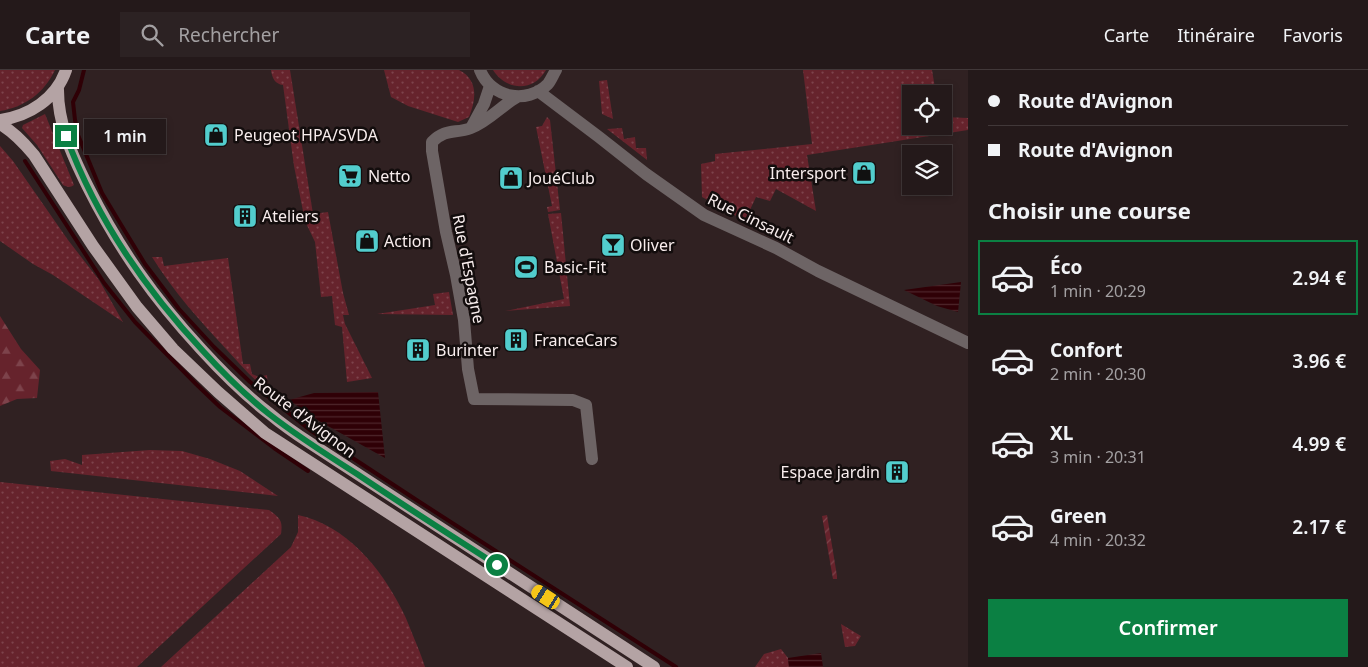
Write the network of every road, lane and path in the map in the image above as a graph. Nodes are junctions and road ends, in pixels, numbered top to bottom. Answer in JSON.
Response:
{"nodes":[{"id":1,"x":66,"y":70,"type":"edge"},
{"id":2,"x":556,"y":70,"type":"edge"},
{"id":3,"x":480,"y":71,"type":"edge"},
{"id":4,"x":58,"y":86,"type":"junction"},
{"id":5,"x":490,"y":86,"type":"junction"},
{"id":6,"x":538,"y":91,"type":"junction"},
{"id":7,"x":517,"y":97,"type":"junction"},
{"id":8,"x":0,"y":122,"type":"edge"},
{"id":9,"x":471,"y":128,"type":"junction"},
{"id":10,"x":968,"y":343,"type":"edge"},
{"id":11,"x":592,"y":459,"type":"dead end"},
{"id":12,"x":627,"y":667,"type":"edge"},
{"id":13,"x":654,"y":667,"type":"edge"}],
"edges":[{"from":1,"to":4,"type":"main road"},
{"from":2,"to":6,"type":"street"},
{"from":3,"to":5,"type":"street"},
{"from":4,"to":8,"type":"main road"},
{"from":4,"to":13,"type":"main road","name":"Route d'Avignon"},
{"from":5,"to":7,"type":"street"},
{"from":5,"to":9,"type":"street"},
{"from":6,"to":7,"type":"street"},
{"from":6,"to":10,"type":"street","name":"Rue Cinsault"},
{"from":7,"to":9,"type":"street","name":"Rue d'Espagne"},
{"from":8,"to":12,"type":"main road","name":"Route d'Avignon"},
{"from":9,"to":11,"type":"street","name":"Rue d'Espagne"}]}
